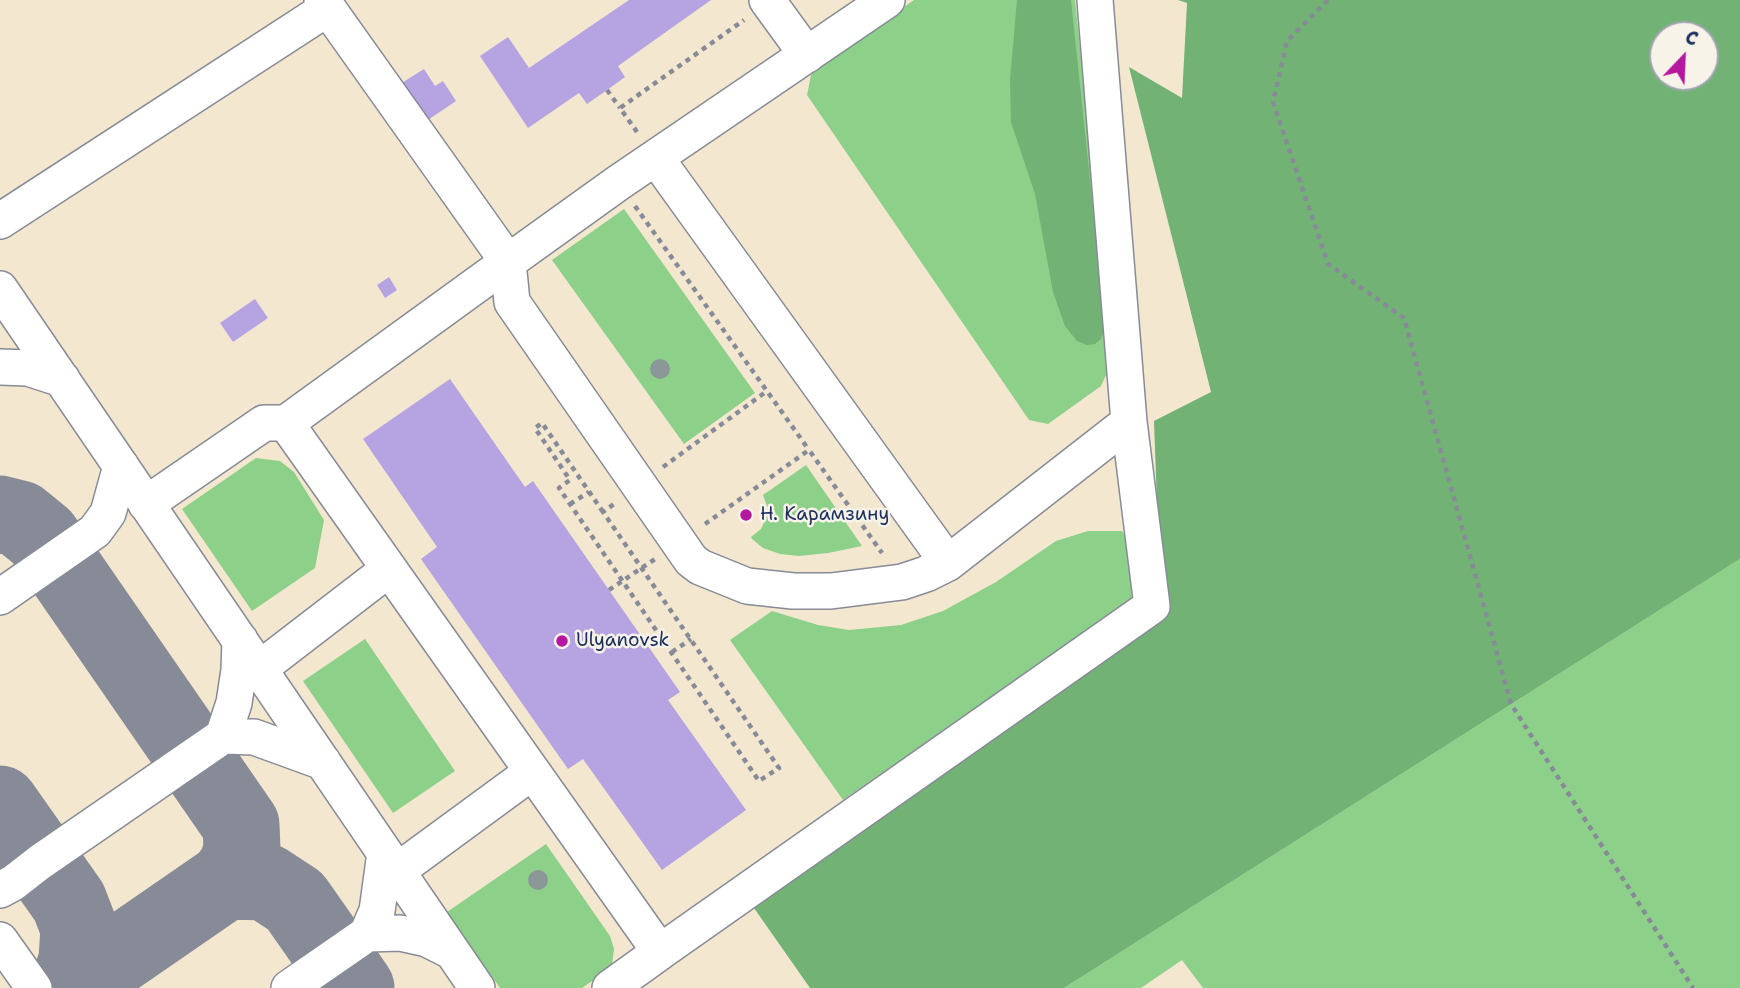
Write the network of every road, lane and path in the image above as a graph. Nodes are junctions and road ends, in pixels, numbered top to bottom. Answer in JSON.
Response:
{"nodes":[{"id":1,"x":887,"y":0,"type":"edge"},
{"id":2,"x":1095,"y":0,"type":"edge"},
{"id":3,"x":1328,"y":0,"type":"edge"},
{"id":4,"x":768,"y":1,"type":"edge"},
{"id":5,"x":325,"y":4,"type":"edge"},
{"id":6,"x":807,"y":55,"type":"junction"},
{"id":7,"x":607,"y":90,"type":"dead end"},
{"id":8,"x":621,"y":107,"type":"junction"},
{"id":9,"x":656,"y":158,"type":"junction"},
{"id":10,"x":618,"y":183,"type":"junction"},
{"id":11,"x":0,"y":221,"type":"edge"},
{"id":12,"x":508,"y":262,"type":"junction"},
{"id":13,"x":8,"y":300,"type":"edge"},
{"id":14,"x":0,"y":354,"type":"edge"},
{"id":15,"x":0,"y":366,"type":"edge"},
{"id":16,"x":62,"y":379,"type":"junction"},
{"id":17,"x":286,"y":422,"type":"junction"},
{"id":18,"x":1129,"y":422,"type":"junction"},
{"id":19,"x":809,"y":450,"type":"junction"},
{"id":20,"x":121,"y":466,"type":"junction"},
{"id":21,"x":589,"y":492,"type":"junction"},
{"id":22,"x":570,"y":504,"type":"junction"},
{"id":23,"x":603,"y":512,"type":"dead end"},
{"id":24,"x":155,"y":516,"type":"junction"},
{"id":25,"x":95,"y":531,"type":"junction"},
{"id":26,"x":678,"y":542,"type":"junction"},
{"id":27,"x":948,"y":563,"type":"junction"},
{"id":28,"x":642,"y":567,"type":"junction"},
{"id":29,"x":389,"y":569,"type":"junction"},
{"id":30,"x":623,"y":581,"type":"junction"},
{"id":31,"x":902,"y":582,"type":"junction"},
{"id":32,"x":6,"y":589,"type":"edge"},
{"id":33,"x":609,"y":590,"type":"dead end"},
{"id":34,"x":691,"y":639,"type":"junction"},
{"id":35,"x":240,"y":640,"type":"junction"},
{"id":36,"x":672,"y":652,"type":"junction"},
{"id":37,"x":259,"y":668,"type":"junction"},
{"id":38,"x":223,"y":736,"type":"junction"},
{"id":39,"x":323,"y":762,"type":"junction"},
{"id":40,"x":532,"y":772,"type":"junction"},
{"id":41,"x":391,"y":862,"type":"junction"},
{"id":42,"x":3,"y":914,"type":"edge"},
{"id":43,"x":367,"y":934,"type":"junction"},
{"id":44,"x":451,"y":950,"type":"junction"},
{"id":45,"x":660,"y":952,"type":"junction"},
{"id":46,"x":34,"y":988,"type":"edge"},
{"id":47,"x":289,"y":988,"type":"edge"},
{"id":48,"x":477,"y":988,"type":"edge"},
{"id":49,"x":610,"y":988,"type":"edge"},
{"id":50,"x":1693,"y":988,"type":"edge"}],
"edges":[{"from":1,"to":6,"type":"street"},
{"from":2,"to":18,"type":"street"},
{"from":3,"to":50,"type":"path"},
{"from":4,"to":6,"type":"street"},
{"from":4,"to":8,"type":"path"},
{"from":5,"to":11,"type":"street"},
{"from":5,"to":12,"type":"street"},
{"from":6,"to":9,"type":"street"},
{"from":7,"to":8,"type":"path"},
{"from":8,"to":9,"type":"path"},
{"from":9,"to":10,"type":"street"},
{"from":9,"to":27,"type":"street"},
{"from":10,"to":12,"type":"street"},
{"from":10,"to":19,"type":"path"},
{"from":12,"to":17,"type":"street"},
{"from":12,"to":26,"type":"street"},
{"from":13,"to":14,"type":"street"},
{"from":13,"to":16,"type":"street"},
{"from":15,"to":16,"type":"street"},
{"from":16,"to":20,"type":"street"},
{"from":17,"to":24,"type":"street"},
{"from":17,"to":29,"type":"street"},
{"from":18,"to":27,"type":"street"},
{"from":18,"to":45,"type":"street"},
{"from":19,"to":26,"type":"path"},
{"from":19,"to":31,"type":"path"},
{"from":20,"to":24,"type":"street"},
{"from":20,"to":25,"type":"street"},
{"from":21,"to":22,"type":"path"},
{"from":21,"to":22,"type":"path"},
{"from":21,"to":23,"type":"path"},
{"from":22,"to":30,"type":"path"},
{"from":24,"to":25,"type":"street"},
{"from":24,"to":35,"type":"street"},
{"from":25,"to":32,"type":"street"},
{"from":26,"to":28,"type":"path"},
{"from":26,"to":31,"type":"street"},
{"from":27,"to":31,"type":"street"},
{"from":28,"to":30,"type":"path"},
{"from":28,"to":34,"type":"path"},
{"from":29,"to":37,"type":"street"},
{"from":29,"to":40,"type":"street"},
{"from":30,"to":33,"type":"path"},
{"from":30,"to":36,"type":"path"},
{"from":34,"to":36,"type":"path"},
{"from":34,"to":36,"type":"path"},
{"from":35,"to":37,"type":"street"},
{"from":35,"to":38,"type":"street"},
{"from":37,"to":39,"type":"street"},
{"from":38,"to":39,"type":"street"},
{"from":38,"to":42,"type":"street"},
{"from":39,"to":41,"type":"street"},
{"from":40,"to":41,"type":"street"},
{"from":40,"to":45,"type":"street"},
{"from":41,"to":43,"type":"street"},
{"from":41,"to":44,"type":"street"},
{"from":42,"to":46,"type":"street"},
{"from":43,"to":44,"type":"street"},
{"from":43,"to":47,"type":"street"},
{"from":44,"to":48,"type":"street"},
{"from":45,"to":49,"type":"street"}]}
